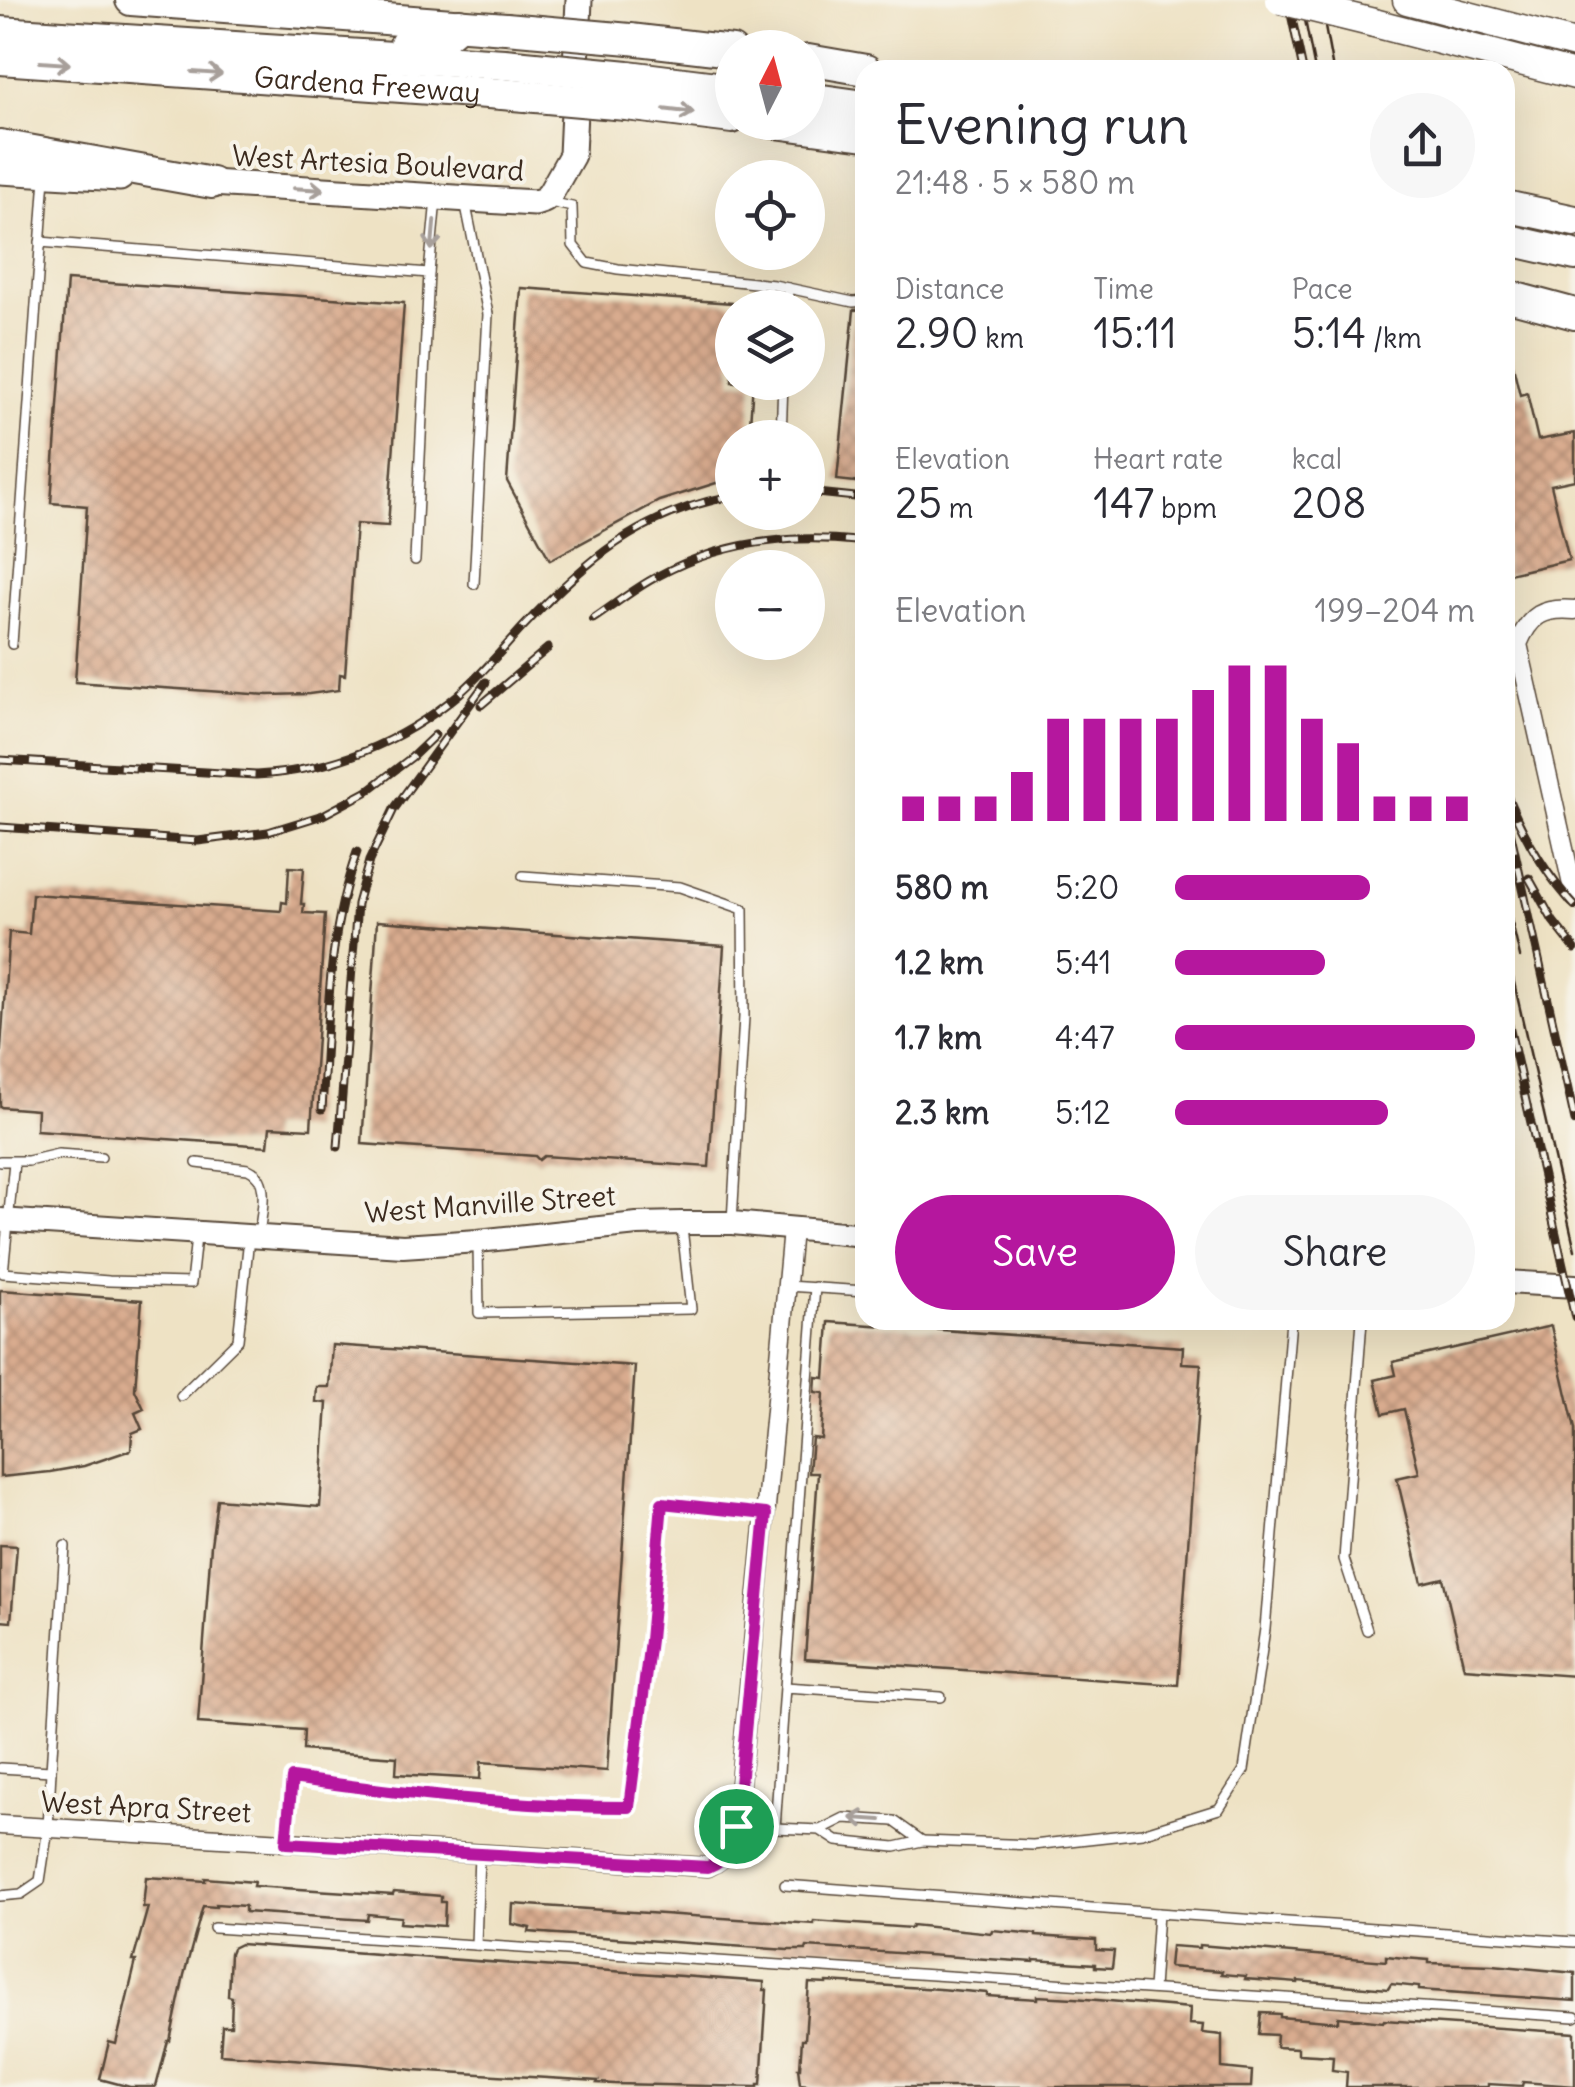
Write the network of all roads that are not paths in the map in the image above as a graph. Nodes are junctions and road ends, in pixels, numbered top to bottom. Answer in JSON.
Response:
{"nodes":[{"id":1,"x":131,"y":0,"type":"edge"},
{"id":2,"x":579,"y":0,"type":"edge"},
{"id":3,"x":1280,"y":0,"type":"edge"},
{"id":4,"x":1406,"y":0,"type":"edge"},
{"id":5,"x":0,"y":15,"type":"edge"},
{"id":6,"x":459,"y":24,"type":"junction"},
{"id":7,"x":0,"y":32,"type":"edge"},
{"id":8,"x":1532,"y":32,"type":"junction"},
{"id":9,"x":1575,"y":44,"type":"edge"},
{"id":10,"x":715,"y":49,"type":"edge"},
{"id":11,"x":0,"y":59,"type":"edge"},
{"id":12,"x":825,"y":63,"type":"edge"},
{"id":13,"x":1528,"y":63,"type":"junction"},
{"id":14,"x":855,"y":68,"type":"edge"},
{"id":15,"x":1575,"y":75,"type":"edge"},
{"id":16,"x":503,"y":79,"type":"junction"},
{"id":17,"x":715,"y":89,"type":"edge"},
{"id":18,"x":627,"y":90,"type":"junction"},
{"id":19,"x":825,"y":100,"type":"edge"},
{"id":20,"x":855,"y":105,"type":"edge"},
{"id":21,"x":715,"y":113,"type":"edge"},
{"id":22,"x":825,"y":130,"type":"edge"},
{"id":23,"x":855,"y":134,"type":"edge"},
{"id":24,"x":0,"y":145,"type":"edge"},
{"id":25,"x":0,"y":171,"type":"edge"},
{"id":26,"x":45,"y":174,"type":"junction"},
{"id":27,"x":212,"y":183,"type":"junction"},
{"id":28,"x":436,"y":197,"type":"junction"},
{"id":29,"x":465,"y":198,"type":"junction"},
{"id":30,"x":544,"y":200,"type":"junction"},
{"id":31,"x":1515,"y":209,"type":"edge"},
{"id":32,"x":1570,"y":223,"type":"edge"},
{"id":33,"x":1515,"y":241,"type":"edge"},
{"id":34,"x":40,"y":242,"type":"junction"},
{"id":35,"x":1575,"y":255,"type":"edge"},
{"id":36,"x":1515,"y":262,"type":"edge"},
{"id":37,"x":430,"y":273,"type":"junction"},
{"id":38,"x":1575,"y":276,"type":"edge"},
{"id":39,"x":788,"y":288,"type":"joint"},
{"id":40,"x":1515,"y":298,"type":"edge"},
{"id":41,"x":855,"y":302,"type":"edge"},
{"id":42,"x":1575,"y":314,"type":"edge"},
{"id":43,"x":416,"y":560,"type":"dead end"},
{"id":44,"x":474,"y":584,"type":"dead end"},
{"id":45,"x":1575,"y":610,"type":"edge"},
{"id":46,"x":12,"y":644,"type":"dead end"},
{"id":47,"x":1568,"y":837,"type":"edge"},
{"id":48,"x":522,"y":876,"type":"dead end"},
{"id":49,"x":1574,"y":890,"type":"edge"},
{"id":50,"x":101,"y":1157,"type":"dead end"},
{"id":51,"x":0,"y":1161,"type":"edge"},
{"id":52,"x":14,"y":1162,"type":"junction"},
{"id":53,"x":197,"y":1164,"type":"dead end"},
{"id":54,"x":4,"y":1220,"type":"edge"},
{"id":55,"x":682,"y":1223,"type":"junction"},
{"id":56,"x":732,"y":1223,"type":"junction"},
{"id":57,"x":792,"y":1230,"type":"junction"},
{"id":58,"x":196,"y":1234,"type":"junction"},
{"id":59,"x":855,"y":1235,"type":"edge"},
{"id":60,"x":254,"y":1238,"type":"junction"},
{"id":61,"x":478,"y":1241,"type":"junction"},
{"id":62,"x":1515,"y":1283,"type":"edge"},
{"id":63,"x":787,"y":1286,"type":"junction"},
{"id":64,"x":1575,"y":1286,"type":"edge"},
{"id":65,"x":815,"y":1288,"type":"junction"},
{"id":66,"x":855,"y":1290,"type":"edge"},
{"id":67,"x":1290,"y":1330,"type":"edge"},
{"id":68,"x":1361,"y":1330,"type":"edge"},
{"id":69,"x":181,"y":1396,"type":"dead end"},
{"id":70,"x":766,"y":1514,"type":"junction"},
{"id":71,"x":64,"y":1546,"type":"dead end"},
{"id":72,"x":1366,"y":1630,"type":"dead end"},
{"id":73,"x":785,"y":1687,"type":"junction"},
{"id":74,"x":941,"y":1697,"type":"dead end"},
{"id":75,"x":0,"y":1768,"type":"edge"},
{"id":76,"x":51,"y":1771,"type":"junction"},
{"id":77,"x":0,"y":1826,"type":"edge"},
{"id":78,"x":736,"y":1826,"type":"junction"},
{"id":79,"x":48,"y":1828,"type":"junction"},
{"id":80,"x":774,"y":1828,"type":"junction"},
{"id":81,"x":820,"y":1830,"type":"junction"},
{"id":82,"x":922,"y":1840,"type":"junction"},
{"id":83,"x":286,"y":1843,"type":"junction"},
{"id":84,"x":479,"y":1854,"type":"junction"},
{"id":85,"x":785,"y":1885,"type":"dead end"},
{"id":86,"x":0,"y":1896,"type":"edge"},
{"id":87,"x":1158,"y":1913,"type":"junction"},
{"id":88,"x":214,"y":1928,"type":"dead end"},
{"id":89,"x":1575,"y":1942,"type":"edge"},
{"id":90,"x":476,"y":1944,"type":"junction"},
{"id":91,"x":1153,"y":1989,"type":"junction"},
{"id":92,"x":1575,"y":2017,"type":"edge"}],
"edges":[{"from":1,"to":6,"type":"highway"},
{"from":2,"to":30,"type":"main road","name":"West Artesia Boulevard"},
{"from":3,"to":13,"type":"main road","bridge":true},
{"from":4,"to":8,"type":"main road"},
{"from":5,"to":6,"type":"highway"},
{"from":6,"to":10,"type":"highway","bridge":true},
{"from":7,"to":16,"type":"highway"},
{"from":8,"to":9,"type":"main road"},
{"from":8,"to":13,"type":"main road"},
{"from":11,"to":16,"type":"highway","name":"Gardena Freeway","one_way":true},
{"from":12,"to":14,"type":"highway"},
{"from":13,"to":15,"type":"main road"},
{"from":16,"to":18,"type":"highway","name":"Gardena Freeway","bridge":true},
{"from":17,"to":18,"type":"highway"},
{"from":18,"to":21,"type":"highway","name":"Gardena Freeway","one_way":true},
{"from":19,"to":20,"type":"highway"},
{"from":22,"to":23,"type":"highway"},
{"from":24,"to":27,"type":"highway"},
{"from":25,"to":26,"type":"main road","name":"West Artesia Boulevard"},
{"from":26,"to":27,"type":"main road","name":"West Artesia Boulevard"},
{"from":26,"to":34,"type":"lane"},
{"from":27,"to":28,"type":"main road","name":"West Artesia Boulevard","one_way":true},
{"from":28,"to":29,"type":"main road","name":"West Artesia Boulevard"},
{"from":28,"to":37,"type":"lane","one_way":true},
{"from":29,"to":30,"type":"main road","name":"West Artesia Boulevard"},
{"from":29,"to":44,"type":"lane"},
{"from":30,"to":39,"type":"lane"},
{"from":31,"to":32,"type":"highway"},
{"from":33,"to":35,"type":"highway"},
{"from":34,"to":37,"type":"lane"},
{"from":34,"to":46,"type":"lane"},
{"from":36,"to":38,"type":"highway"},
{"from":37,"to":43,"type":"lane"},
{"from":39,"to":41,"type":"lane"},
{"from":40,"to":42,"type":"highway"},
{"from":45,"to":47,"type":"street"},
{"from":47,"to":49,"type":"street"},
{"from":48,"to":56,"type":"lane"},
{"from":50,"to":52,"type":"lane"},
{"from":51,"to":52,"type":"lane"},
{"from":52,"to":54,"type":"lane"},
{"from":53,"to":60,"type":"lane"},
{"from":54,"to":58,"type":"street","name":"West Manville Street"},
{"from":54,"to":58,"type":"lane"},
{"from":55,"to":56,"type":"street","name":"West Manville Street"},
{"from":55,"to":61,"type":"street","name":"West Manville Street"},
{"from":55,"to":61,"type":"lane"},
{"from":56,"to":57,"type":"street","name":"West Manville Street"},
{"from":57,"to":59,"type":"street","name":"West Manville Street"},
{"from":57,"to":63,"type":"street"},
{"from":58,"to":60,"type":"street","name":"West Manville Street"},
{"from":60,"to":61,"type":"street","name":"West Manville Street"},
{"from":60,"to":69,"type":"lane"},
{"from":62,"to":64,"type":"street"},
{"from":63,"to":65,"type":"lane"},
{"from":63,"to":70,"type":"street"},
{"from":65,"to":66,"type":"lane"},
{"from":65,"to":73,"type":"lane"},
{"from":67,"to":82,"type":"lane"},
{"from":68,"to":72,"type":"lane"},
{"from":70,"to":78,"type":"street"},
{"from":70,"to":83,"type":"lane"},
{"from":71,"to":76,"type":"lane"},
{"from":73,"to":74,"type":"lane"},
{"from":73,"to":80,"type":"lane"},
{"from":75,"to":76,"type":"lane"},
{"from":76,"to":79,"type":"lane"},
{"from":77,"to":79,"type":"street","name":"West Apra Street"},
{"from":78,"to":80,"type":"lane"},
{"from":78,"to":84,"type":"street","name":"West Apra Street"},
{"from":79,"to":83,"type":"street","name":"West Apra Street"},
{"from":79,"to":86,"type":"lane"},
{"from":80,"to":81,"type":"lane"},
{"from":81,"to":82,"type":"lane"},
{"from":82,"to":81,"type":"lane","one_way":true},
{"from":83,"to":84,"type":"street","name":"West Apra Street"},
{"from":84,"to":90,"type":"lane"},
{"from":85,"to":87,"type":"lane"},
{"from":87,"to":89,"type":"lane"},
{"from":87,"to":91,"type":"lane"},
{"from":88,"to":90,"type":"lane"},
{"from":90,"to":91,"type":"lane"},
{"from":91,"to":92,"type":"lane"}]}
